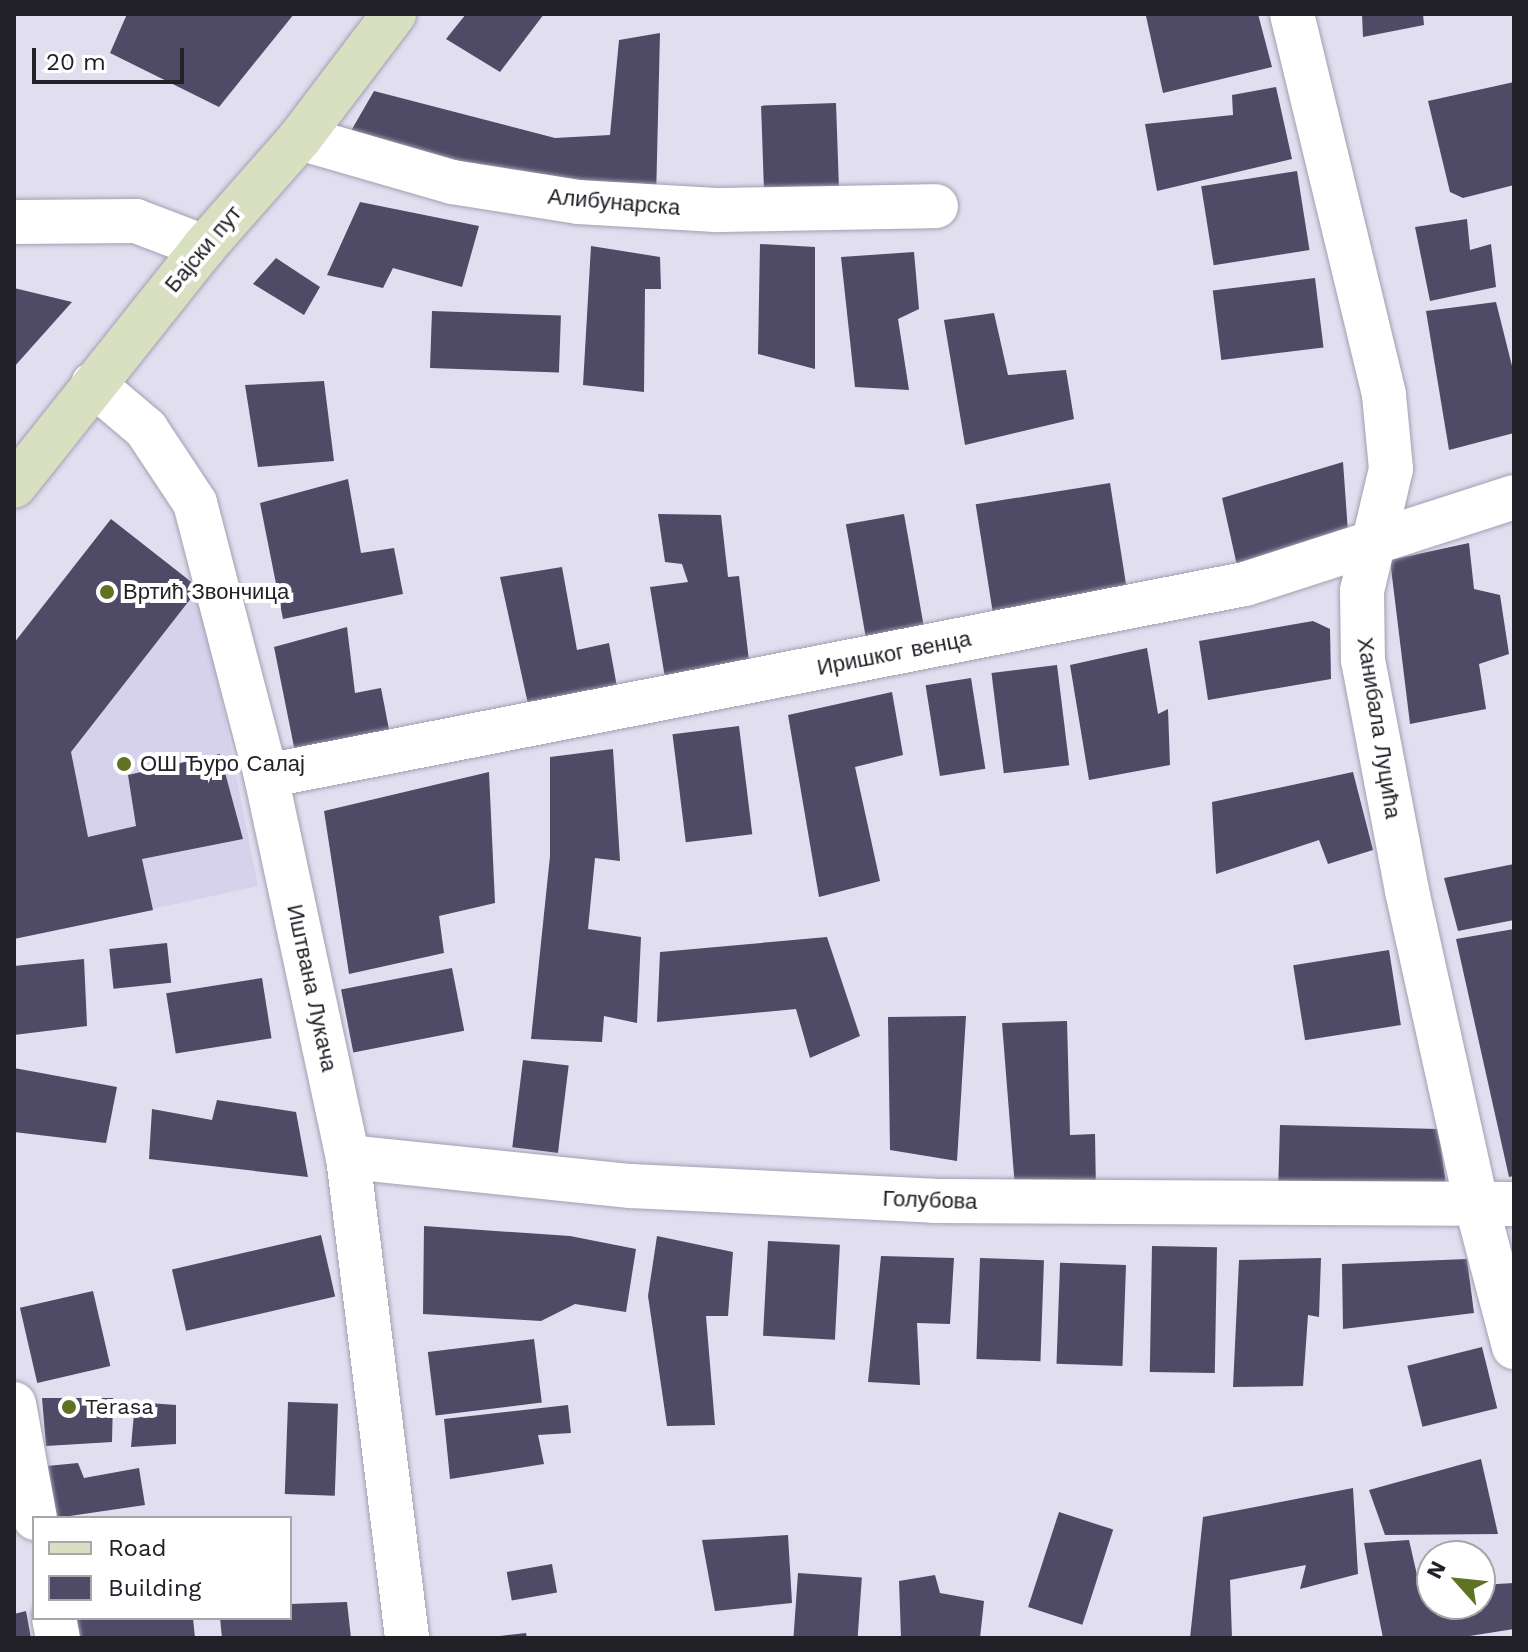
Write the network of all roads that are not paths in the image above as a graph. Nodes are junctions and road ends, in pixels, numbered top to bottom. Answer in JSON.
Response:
{"nodes":[{"id":1,"x":394,"y":14,"type":"edge"},
{"id":2,"x":1292,"y":14,"type":"edge"},
{"id":3,"x":300,"y":138,"type":"junction"},
{"id":4,"x":936,"y":206,"type":"dead end"},
{"id":5,"x":14,"y":222,"type":"edge"},
{"id":6,"x":204,"y":247,"type":"junction"},
{"id":7,"x":93,"y":384,"type":"junction"},
{"id":8,"x":14,"y":486,"type":"edge"},
{"id":9,"x":1514,"y":497,"type":"edge"},
{"id":10,"x":1377,"y":538,"type":"junction"},
{"id":11,"x":266,"y":776,"type":"junction"},
{"id":12,"x":348,"y":1157,"type":"junction"},
{"id":13,"x":1496,"y":1206,"type":"edge"},
{"id":14,"x":1514,"y":1347,"type":"edge"},
{"id":15,"x":14,"y":1404,"type":"edge"},
{"id":16,"x":35,"y":1516,"type":"edge"},
{"id":17,"x":407,"y":1638,"type":"edge"}],
"edges":[{"from":1,"to":3,"type":"street","name":"Бајски пут"},
{"from":2,"to":10,"type":"street","name":"Ханибала Луцића"},
{"from":3,"to":4,"type":"street","name":"Алибунарска"},
{"from":3,"to":6,"type":"street","name":"Бајски пут"},
{"from":5,"to":6,"type":"street"},
{"from":6,"to":7,"type":"street","name":"Бајски пут"},
{"from":7,"to":8,"type":"street","name":"Бајски пут"},
{"from":7,"to":11,"type":"street","name":"Иштвана Лукача"},
{"from":9,"to":10,"type":"street","name":"Иришког венца"},
{"from":10,"to":11,"type":"street","name":"Иришког венца"},
{"from":10,"to":13,"type":"street","name":"Ханибала Луцића"},
{"from":11,"to":12,"type":"street","name":"Иштвана Лукача"},
{"from":12,"to":13,"type":"street","name":"Голубова"},
{"from":12,"to":17,"type":"street","name":"Иштвана Лукача"},
{"from":13,"to":14,"type":"street","name":"Ханибала Луцића"},
{"from":15,"to":16,"type":"street"}]}
